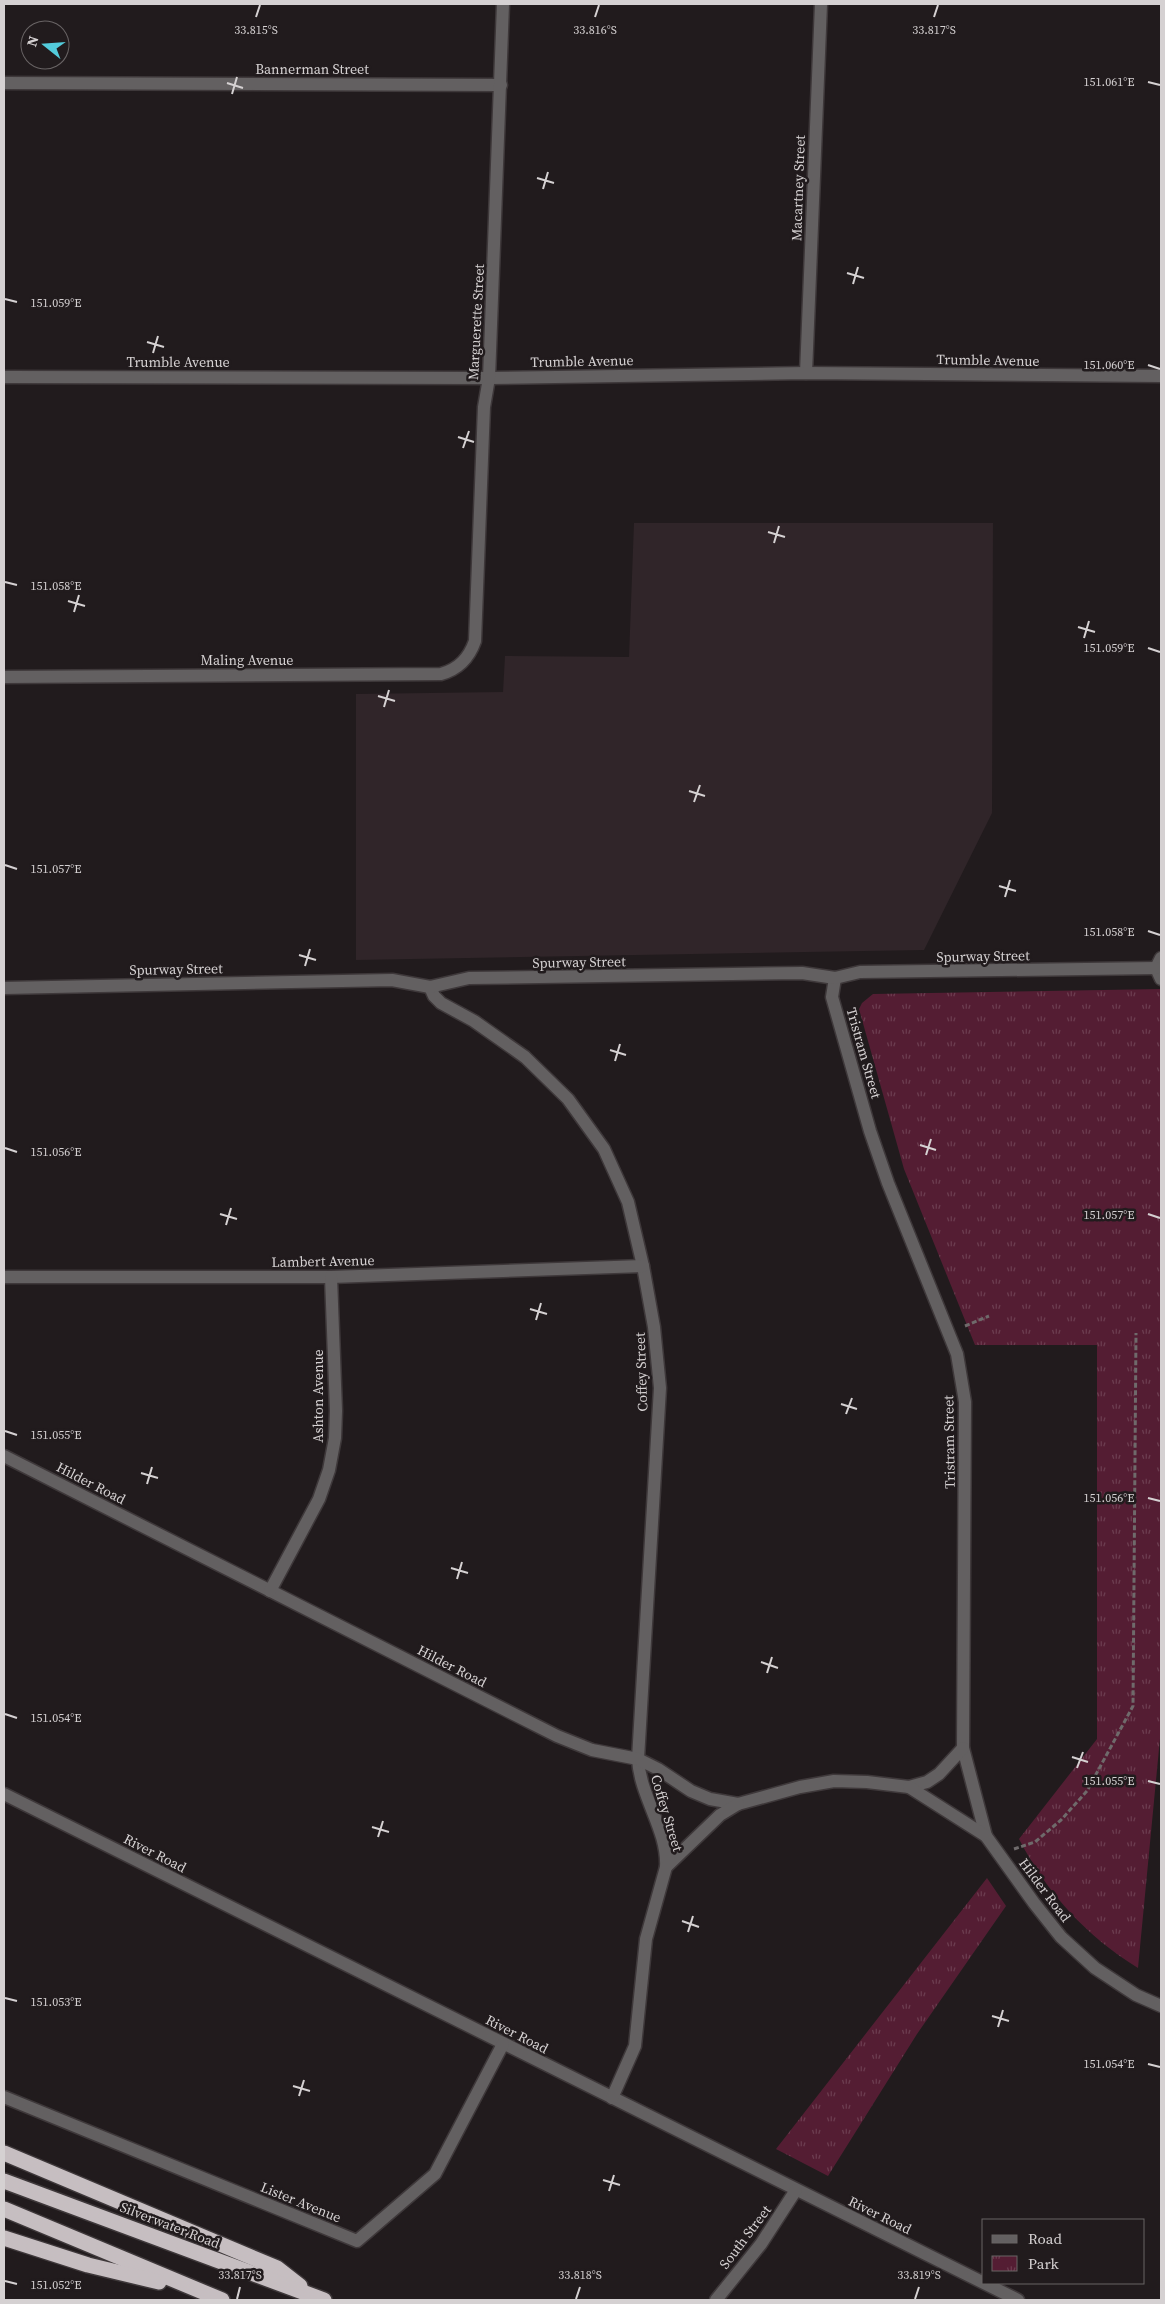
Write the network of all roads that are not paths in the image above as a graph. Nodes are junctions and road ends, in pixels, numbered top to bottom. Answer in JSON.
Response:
{"nodes":[{"id":1,"x":504,"y":4,"type":"edge"},
{"id":2,"x":821,"y":4,"type":"edge"},
{"id":3,"x":4,"y":84,"type":"edge"},
{"id":4,"x":500,"y":84,"type":"junction"},
{"id":5,"x":806,"y":373,"type":"junction"},
{"id":6,"x":1161,"y":376,"type":"edge"},
{"id":7,"x":4,"y":377,"type":"edge"},
{"id":8,"x":489,"y":378,"type":"junction"},
{"id":9,"x":475,"y":641,"type":"joint"},
{"id":10,"x":4,"y":677,"type":"edge"},
{"id":11,"x":1160,"y":969,"type":"edge"},
{"id":12,"x":835,"y":978,"type":"junction"},
{"id":13,"x":430,"y":987,"type":"junction"},
{"id":14,"x":4,"y":988,"type":"edge"},
{"id":15,"x":644,"y":1266,"type":"junction"},
{"id":16,"x":4,"y":1277,"type":"edge"},
{"id":17,"x":331,"y":1277,"type":"junction"},
{"id":18,"x":4,"y":1456,"type":"edge"},
{"id":19,"x":270,"y":1591,"type":"junction"},
{"id":20,"x":964,"y":1748,"type":"junction"},
{"id":21,"x":638,"y":1759,"type":"junction"},
{"id":22,"x":909,"y":1787,"type":"junction"},
{"id":23,"x":4,"y":1794,"type":"edge"},
{"id":24,"x":738,"y":1804,"type":"junction"},
{"id":25,"x":986,"y":1836,"type":"junction"},
{"id":26,"x":666,"y":1867,"type":"junction"},
{"id":27,"x":1161,"y":2006,"type":"edge"},
{"id":28,"x":503,"y":2044,"type":"junction"},
{"id":29,"x":4,"y":2097,"type":"edge"},
{"id":30,"x":612,"y":2098,"type":"junction"},
{"id":31,"x":4,"y":2153,"type":"edge"},
{"id":32,"x":4,"y":2182,"type":"edge"},
{"id":33,"x":796,"y":2190,"type":"junction"},
{"id":34,"x":4,"y":2209,"type":"edge"},
{"id":35,"x":4,"y":2238,"type":"edge"},
{"id":36,"x":982,"y":2282,"type":"edge"},
{"id":37,"x":986,"y":2284,"type":"edge"},
{"id":38,"x":202,"y":2292,"type":"junction"},
{"id":39,"x":317,"y":2298,"type":"edge"},
{"id":40,"x":222,"y":2300,"type":"edge"},
{"id":41,"x":716,"y":2300,"type":"edge"},
{"id":42,"x":1018,"y":2300,"type":"edge"}],
"edges":[{"from":1,"to":4,"type":"street","name":"Marguerette Street"},
{"from":2,"to":5,"type":"street","name":"Macartney Street"},
{"from":3,"to":4,"type":"street","name":"Bannerman Street"},
{"from":4,"to":8,"type":"street","name":"Marguerette Street"},
{"from":5,"to":6,"type":"street","name":"Trumble Avenue"},
{"from":5,"to":8,"type":"street","name":"Trumble Avenue"},
{"from":7,"to":8,"type":"street","name":"Trumble Avenue"},
{"from":8,"to":9,"type":"street","name":"Marguerette Street"},
{"from":9,"to":10,"type":"street","name":"Maling Avenue"},
{"from":11,"to":12,"type":"street","name":"Spurway Street"},
{"from":12,"to":13,"type":"street","name":"Spurway Street"},
{"from":12,"to":20,"type":"street","name":"Tristram Street"},
{"from":13,"to":14,"type":"street","name":"Spurway Street"},
{"from":13,"to":15,"type":"street","name":"Coffey Street"},
{"from":15,"to":17,"type":"street","name":"Lambert Avenue"},
{"from":15,"to":21,"type":"street","name":"Coffey Street"},
{"from":16,"to":17,"type":"street","name":"Lambert Avenue"},
{"from":17,"to":19,"type":"street","name":"Ashton Avenue"},
{"from":18,"to":19,"type":"street","name":"Hilder Road"},
{"from":19,"to":21,"type":"street","name":"Hilder Road"},
{"from":20,"to":22,"type":"street","name":"Hilder Road"},
{"from":20,"to":25,"type":"street","name":"Tristram Street"},
{"from":21,"to":24,"type":"street","name":"Hilder Road"},
{"from":21,"to":26,"type":"street","name":"Coffey Street"},
{"from":22,"to":24,"type":"street","name":"Hilder Road"},
{"from":22,"to":25,"type":"street","name":"Hilder Road"},
{"from":23,"to":28,"type":"street","name":"River Road"},
{"from":24,"to":26,"type":"street","name":"Coffey Street"},
{"from":25,"to":27,"type":"street","name":"Hilder Road"},
{"from":26,"to":30,"type":"street","name":"Coffey Street"},
{"from":28,"to":29,"type":"street","name":"Lister Avenue"},
{"from":28,"to":30,"type":"street","name":"River Road"},
{"from":30,"to":33,"type":"street","name":"River Road"},
{"from":31,"to":39,"type":"highway"},
{"from":32,"to":39,"type":"highway","name":"Silverwater Road"},
{"from":33,"to":36,"type":"street","name":"River Road"},
{"from":33,"to":41,"type":"street","name":"South Street"},
{"from":34,"to":38,"type":"highway"},
{"from":35,"to":38,"type":"highway"},
{"from":37,"to":42,"type":"street","name":"River Road"},
{"from":38,"to":40,"type":"highway"}]}
